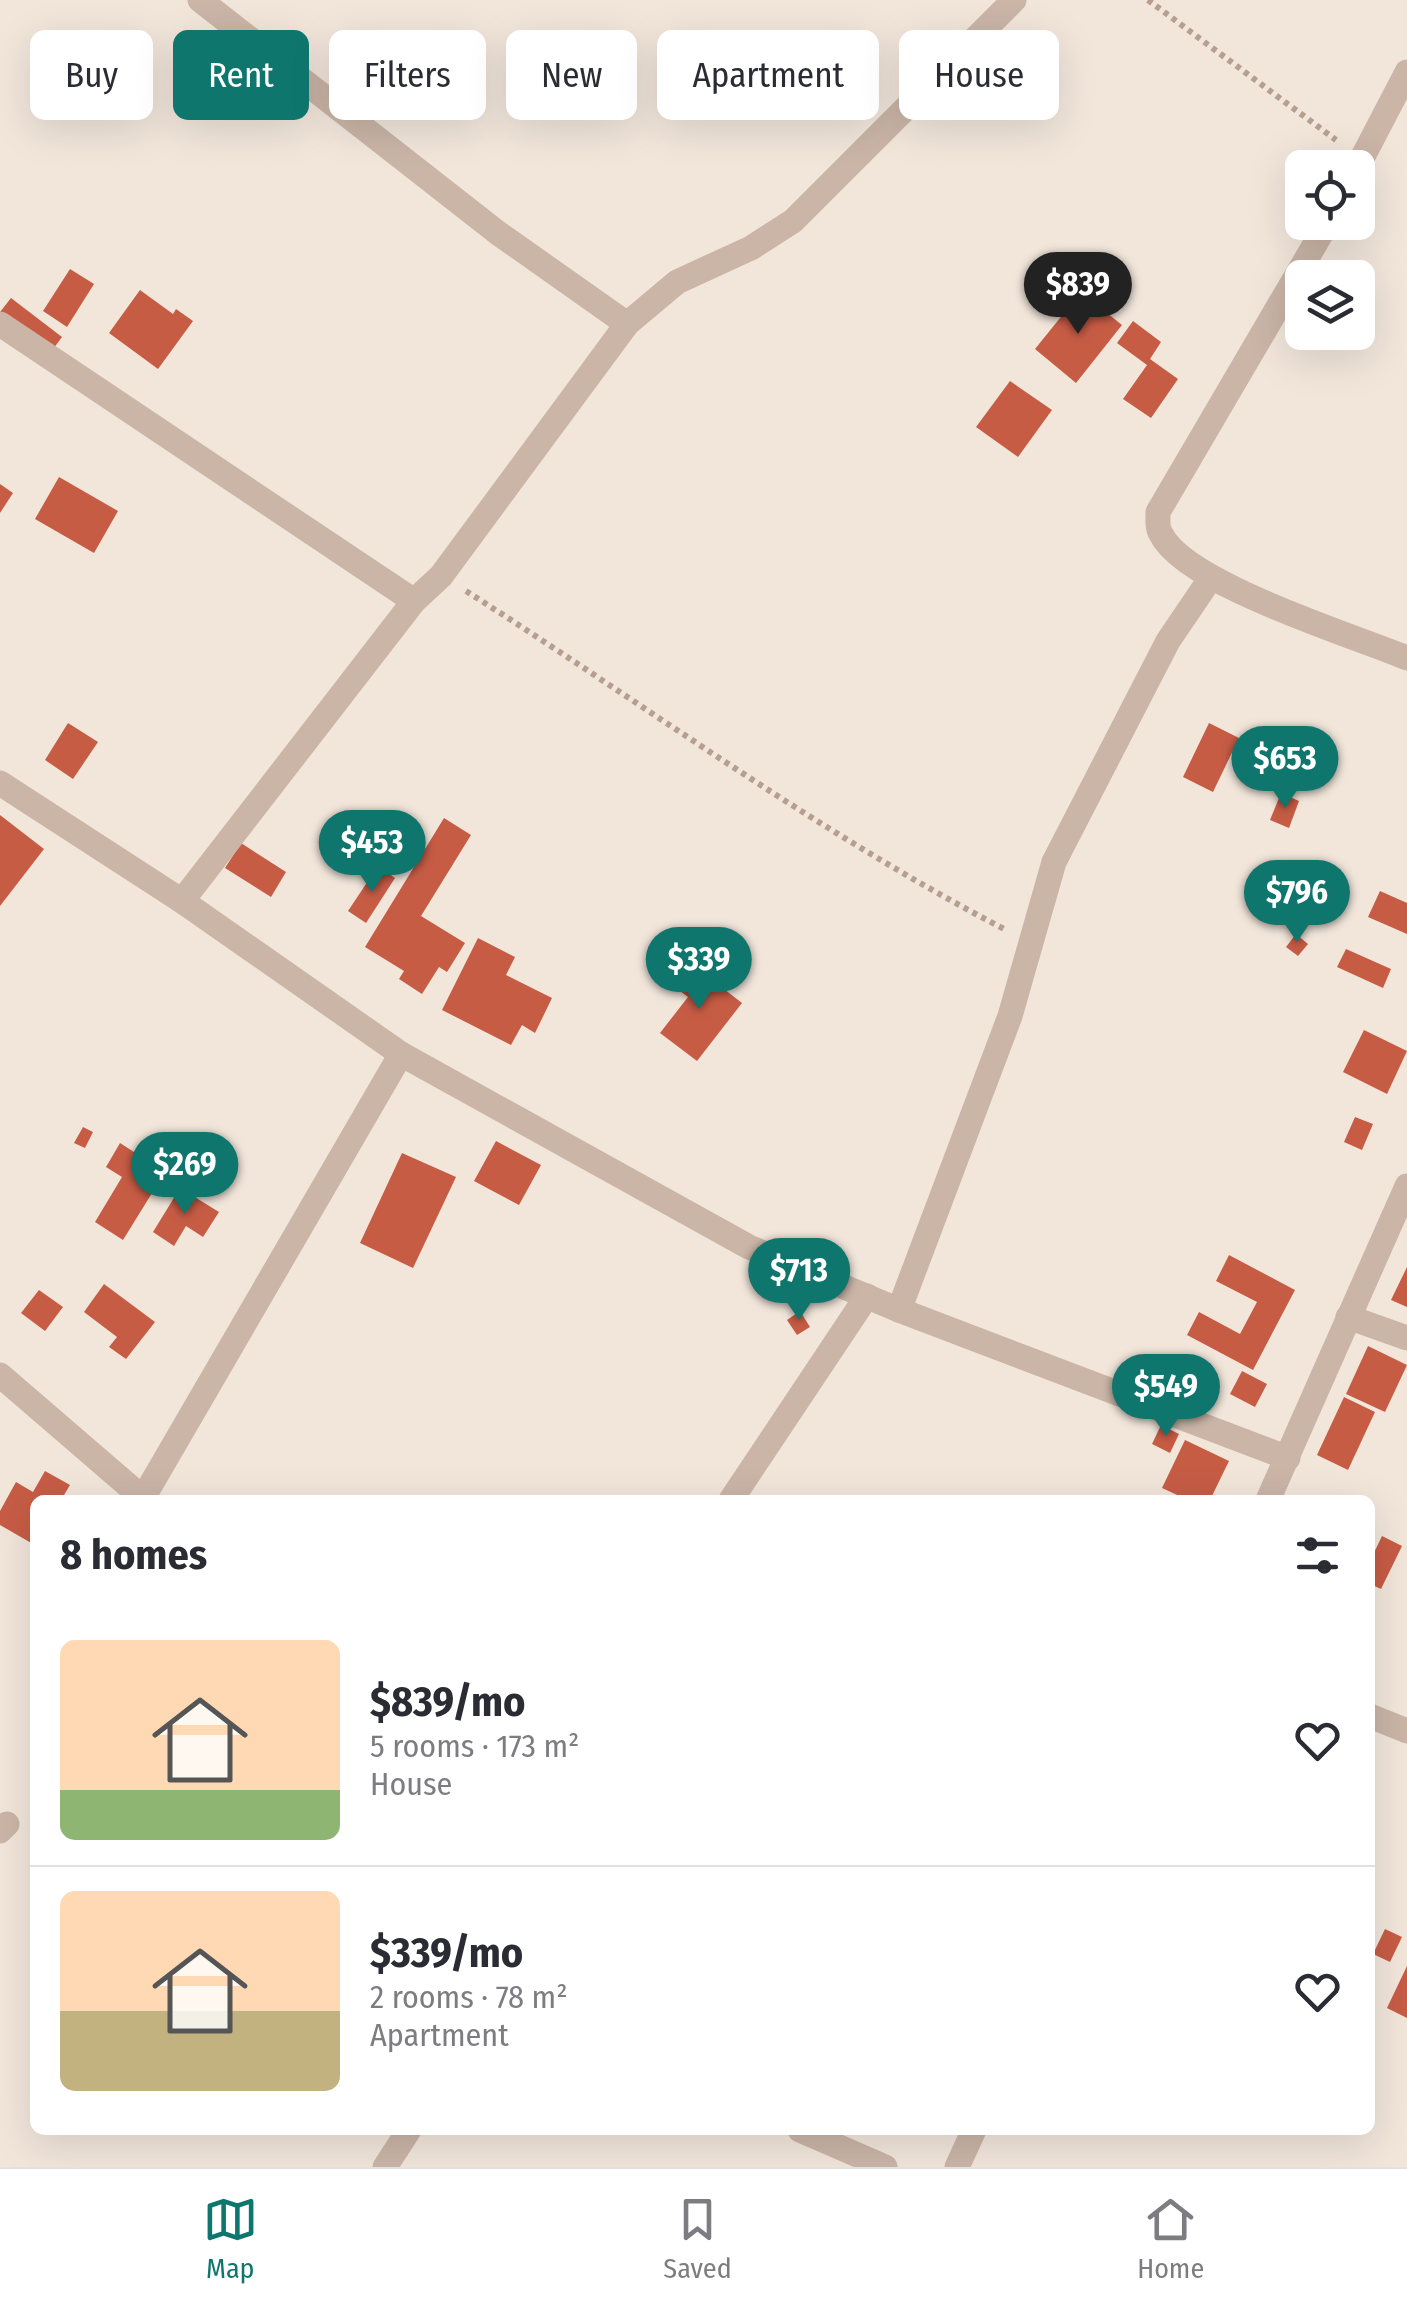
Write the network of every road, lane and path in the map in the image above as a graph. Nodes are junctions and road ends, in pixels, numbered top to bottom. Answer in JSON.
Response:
{"nodes":[{"id":1,"x":200,"y":0,"type":"edge"},
{"id":2,"x":1014,"y":0,"type":"edge"},
{"id":3,"x":1148,"y":0,"type":"edge"},
{"id":4,"x":1407,"y":72,"type":"edge"},
{"id":5,"x":1342,"y":150,"type":"edge"},
{"id":6,"x":1366,"y":150,"type":"edge"},
{"id":7,"x":1317,"y":240,"type":"edge"},
{"id":8,"x":0,"y":324,"type":"edge"},
{"id":9,"x":627,"y":324,"type":"junction"},
{"id":10,"x":441,"y":576,"type":"junction"},
{"id":11,"x":1210,"y":578,"type":"junction"},
{"id":12,"x":414,"y":601,"type":"junction"},
{"id":13,"x":1407,"y":658,"type":"edge"},
{"id":14,"x":0,"y":783,"type":"edge"},
{"id":15,"x":182,"y":901,"type":"junction"},
{"id":16,"x":1029,"y":942,"type":"junction"},
{"id":17,"x":401,"y":1054,"type":"junction"},
{"id":18,"x":1407,"y":1186,"type":"edge"},
{"id":19,"x":867,"y":1296,"type":"junction"},
{"id":20,"x":899,"y":1310,"type":"junction"},
{"id":21,"x":1348,"y":1317,"type":"junction"},
{"id":22,"x":1407,"y":1338,"type":"edge"},
{"id":23,"x":0,"y":1376,"type":"edge"},
{"id":24,"x":1288,"y":1458,"type":"junction"},
{"id":25,"x":139,"y":1495,"type":"edge"},
{"id":26,"x":146,"y":1495,"type":"edge"},
{"id":27,"x":733,"y":1495,"type":"edge"},
{"id":28,"x":1270,"y":1495,"type":"edge"},
{"id":29,"x":1375,"y":1718,"type":"edge"},
{"id":30,"x":1407,"y":1731,"type":"edge"},
{"id":31,"x":406,"y":2135,"type":"edge"},
{"id":32,"x":811,"y":2135,"type":"edge"},
{"id":33,"x":972,"y":2135,"type":"edge"},
{"id":34,"x":385,"y":2167,"type":"edge"},
{"id":35,"x":885,"y":2167,"type":"edge"},
{"id":36,"x":957,"y":2167,"type":"edge"}],
"edges":[{"from":1,"to":9,"type":"street"},
{"from":2,"to":9,"type":"street"},
{"from":3,"to":5,"type":"path"},
{"from":4,"to":6,"type":"street"},
{"from":7,"to":11,"type":"street"},
{"from":8,"to":12,"type":"street"},
{"from":9,"to":10,"type":"street"},
{"from":10,"to":12,"type":"street"},
{"from":10,"to":16,"type":"path"},
{"from":11,"to":13,"type":"street"},
{"from":11,"to":16,"type":"street"},
{"from":12,"to":15,"type":"street"},
{"from":14,"to":15,"type":"street"},
{"from":15,"to":17,"type":"street"},
{"from":16,"to":20,"type":"street"},
{"from":17,"to":19,"type":"street"},
{"from":17,"to":26,"type":"street"},
{"from":18,"to":21,"type":"street"},
{"from":19,"to":20,"type":"street"},
{"from":19,"to":27,"type":"street"},
{"from":20,"to":24,"type":"street"},
{"from":21,"to":22,"type":"street"},
{"from":21,"to":24,"type":"street"},
{"from":23,"to":25,"type":"street"},
{"from":24,"to":28,"type":"street"},
{"from":29,"to":30,"type":"street"},
{"from":31,"to":34,"type":"street"},
{"from":32,"to":35,"type":"street"},
{"from":33,"to":36,"type":"street"}]}
